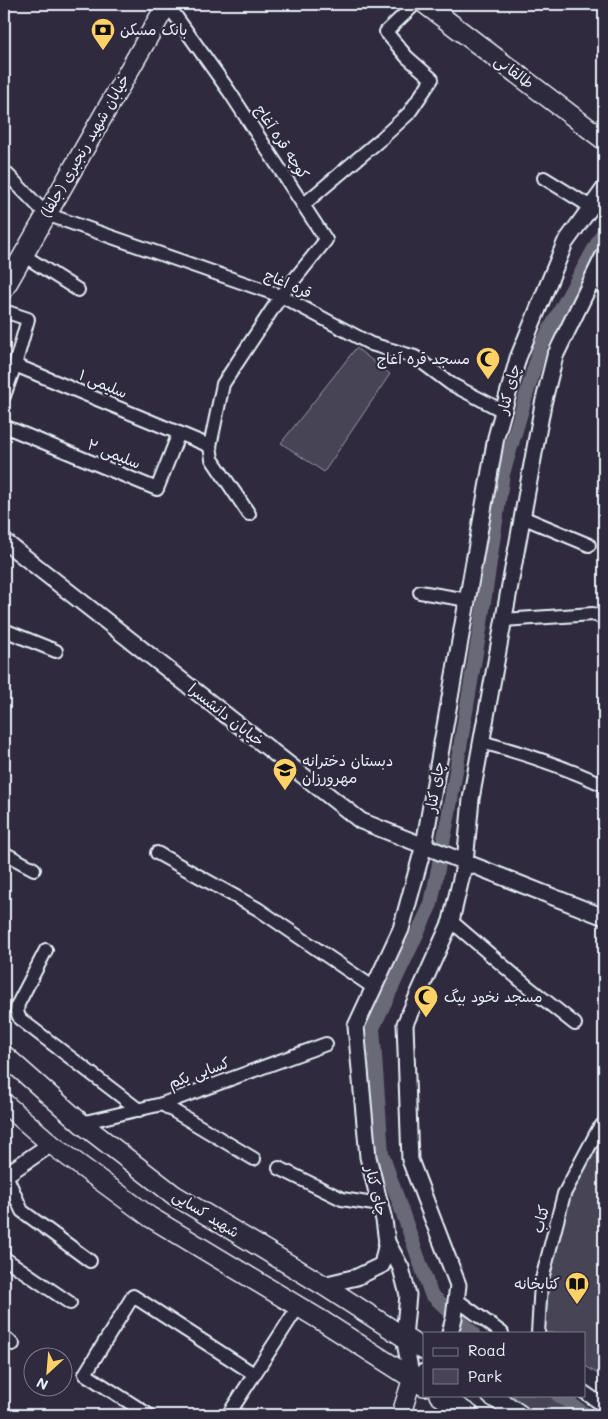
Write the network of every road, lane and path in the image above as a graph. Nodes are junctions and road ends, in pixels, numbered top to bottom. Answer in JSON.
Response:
{"nodes":[{"id":1,"x":167,"y":4,"type":"edge"},
{"id":2,"x":415,"y":4,"type":"edge"},
{"id":3,"x":425,"y":4,"type":"edge"},
{"id":4,"x":604,"y":140,"type":"edge"},
{"id":5,"x":4,"y":171,"type":"edge"},
{"id":6,"x":544,"y":178,"type":"dead end"},
{"id":7,"x":604,"y":190,"type":"edge"},
{"id":8,"x":303,"y":205,"type":"junction"},
{"id":9,"x":591,"y":207,"type":"junction"},
{"id":10,"x":46,"y":214,"type":"junction"},
{"id":11,"x":23,"y":255,"type":"junction"},
{"id":12,"x":604,"y":255,"type":"edge"},
{"id":13,"x":598,"y":284,"type":"edge"},
{"id":14,"x":4,"y":289,"type":"edge"},
{"id":15,"x":78,"y":290,"type":"dead end"},
{"id":16,"x":281,"y":296,"type":"junction"},
{"id":17,"x":4,"y":311,"type":"edge"},
{"id":18,"x":15,"y":365,"type":"junction"},
{"id":19,"x":4,"y":396,"type":"edge"},
{"id":20,"x":503,"y":410,"type":"junction"},
{"id":21,"x":4,"y":426,"type":"edge"},
{"id":22,"x":179,"y":433,"type":"junction"},
{"id":23,"x":210,"y":446,"type":"junction"},
{"id":24,"x":249,"y":514,"type":"dead end"},
{"id":25,"x":522,"y":517,"type":"junction"},
{"id":26,"x":4,"y":541,"type":"edge"},
{"id":27,"x":589,"y":544,"type":"dead end"},
{"id":28,"x":420,"y":592,"type":"dead end"},
{"id":29,"x":468,"y":600,"type":"junction"},
{"id":30,"x":604,"y":618,"type":"edge"},
{"id":31,"x":503,"y":620,"type":"junction"},
{"id":32,"x":4,"y":630,"type":"edge"},
{"id":33,"x":56,"y":650,"type":"dead end"},
{"id":34,"x":481,"y":742,"type":"junction"},
{"id":35,"x":604,"y":785,"type":"edge"},
{"id":36,"x":424,"y":846,"type":"junction"},
{"id":37,"x":4,"y":853,"type":"edge"},
{"id":38,"x":157,"y":853,"type":"dead end"},
{"id":39,"x":465,"y":862,"type":"junction"},
{"id":40,"x":34,"y":869,"type":"dead end"},
{"id":41,"x":604,"y":917,"type":"edge"},
{"id":42,"x":451,"y":921,"type":"junction"},
{"id":43,"x":46,"y":950,"type":"dead end"},
{"id":44,"x":374,"y":988,"type":"junction"},
{"id":45,"x":575,"y":1024,"type":"dead end"},
{"id":46,"x":326,"y":1044,"type":"dead end"},
{"id":47,"x":4,"y":1055,"type":"edge"},
{"id":48,"x":4,"y":1103,"type":"edge"},
{"id":49,"x":162,"y":1104,"type":"junction"},
{"id":50,"x":139,"y":1110,"type":"junction"},
{"id":51,"x":81,"y":1123,"type":"junction"},
{"id":52,"x":604,"y":1123,"type":"edge"},
{"id":53,"x":51,"y":1144,"type":"junction"},
{"id":54,"x":254,"y":1159,"type":"dead end"},
{"id":55,"x":278,"y":1168,"type":"dead end"},
{"id":56,"x":5,"y":1176,"type":"edge"},
{"id":57,"x":380,"y":1205,"type":"junction"},
{"id":58,"x":387,"y":1242,"type":"junction"},
{"id":59,"x":4,"y":1258,"type":"edge"},
{"id":60,"x":90,"y":1261,"type":"dead end"},
{"id":61,"x":323,"y":1285,"type":"junction"},
{"id":62,"x":456,"y":1300,"type":"junction"},
{"id":63,"x":70,"y":1304,"type":"dead end"},
{"id":64,"x":298,"y":1307,"type":"junction"},
{"id":65,"x":450,"y":1332,"type":"edge"},
{"id":66,"x":501,"y":1332,"type":"edge"},
{"id":67,"x":538,"y":1332,"type":"edge"},
{"id":68,"x":404,"y":1336,"type":"junction"},
{"id":69,"x":423,"y":1349,"type":"edge"},
{"id":70,"x":254,"y":1374,"type":"junction"},
{"id":71,"x":420,"y":1379,"type":"edge"},
{"id":72,"x":586,"y":1393,"type":"edge"},
{"id":73,"x":492,"y":1396,"type":"edge"},
{"id":74,"x":443,"y":1403,"type":"edge"},
{"id":75,"x":604,"y":1406,"type":"edge"},
{"id":76,"x":148,"y":1415,"type":"edge"},
{"id":77,"x":228,"y":1415,"type":"edge"},
{"id":78,"x":401,"y":1415,"type":"edge"},
{"id":79,"x":470,"y":1415,"type":"edge"},
{"id":80,"x":520,"y":1415,"type":"edge"}],
"edges":[{"from":1,"to":8,"type":"street","name":"کوچه قره آغاج"},
{"from":1,"to":10,"type":"main road","name":"خیابان شهید رنجبری (جلفا)"},
{"from":2,"to":8,"type":"street"},
{"from":3,"to":4,"type":"main road","name":"طالقانی"},
{"from":5,"to":10,"type":"street"},
{"from":6,"to":9,"type":"street"},
{"from":7,"to":9,"type":"street","name":"چای کنار"},
{"from":8,"to":16,"type":"street","name":"کوچه قره آغاج"},
{"from":9,"to":20,"type":"street","name":"چای کنار"},
{"from":10,"to":11,"type":"main road","name":"خیابان شهید رنجبری (جلفا)"},
{"from":10,"to":16,"type":"street","name":"قره اغاج"},
{"from":11,"to":14,"type":"main road","name":"خیابان شهید رنجبری (جلفا)"},
{"from":11,"to":15,"type":"street"},
{"from":12,"to":13,"type":"street"},
{"from":13,"to":25,"type":"street"},
{"from":16,"to":20,"type":"street","name":"قره اغاج"},
{"from":16,"to":23,"type":"street"},
{"from":17,"to":18,"type":"street"},
{"from":18,"to":19,"type":"street"},
{"from":18,"to":22,"type":"street","name":"سلیمی ۱"},
{"from":20,"to":29,"type":"street","name":"چای کنار"},
{"from":21,"to":22,"type":"street","name":"سلیمی ۲"},
{"from":22,"to":23,"type":"street","name":"سلیمی ۱"},
{"from":23,"to":24,"type":"street"},
{"from":25,"to":27,"type":"street"},
{"from":25,"to":31,"type":"street"},
{"from":26,"to":36,"type":"street","name":"خیابان دانشسرا"},
{"from":28,"to":29,"type":"street"},
{"from":29,"to":36,"type":"street","name":"چای کنار"},
{"from":30,"to":31,"type":"street"},
{"from":31,"to":34,"type":"street"},
{"from":32,"to":33,"type":"street"},
{"from":34,"to":35,"type":"street"},
{"from":34,"to":39,"type":"street"},
{"from":36,"to":39,"type":"street","name":"خیابان دانشسرا"},
{"from":36,"to":44,"type":"street","name":"چای کنار"},
{"from":37,"to":40,"type":"street"},
{"from":38,"to":44,"type":"street"},
{"from":39,"to":41,"type":"street","name":"خیابان دانشسرا"},
{"from":39,"to":42,"type":"street"},
{"from":42,"to":45,"type":"street"},
{"from":42,"to":62,"type":"street"},
{"from":43,"to":50,"type":"street"},
{"from":44,"to":57,"type":"street","name":"چای کنار"},
{"from":46,"to":49,"type":"street","name":"کسایی یکم"},
{"from":47,"to":51,"type":"main road","name":"شهید کسایی"},
{"from":48,"to":53,"type":"main road","name":"شهید کسایی"},
{"from":49,"to":50,"type":"street","name":"کسایی یکم"},
{"from":49,"to":54,"type":"street"},
{"from":50,"to":51,"type":"street","name":"کسایی یکم"},
{"from":51,"to":61,"type":"main road","name":"شهید کسایی"},
{"from":52,"to":67,"type":"street","name":"کتاب"},
{"from":53,"to":56,"type":"street"},
{"from":53,"to":64,"type":"main road","name":"شهید کسایی"},
{"from":55,"to":57,"type":"street"},
{"from":56,"to":60,"type":"street"},
{"from":57,"to":58,"type":"street","name":"چای کنار"},
{"from":58,"to":61,"type":"street"},
{"from":58,"to":68,"type":"street","name":"چای کنار"},
{"from":59,"to":63,"type":"street"},
{"from":61,"to":68,"type":"main road","name":"شهید کسایی"},
{"from":62,"to":65,"type":"street"},
{"from":62,"to":66,"type":"street"},
{"from":64,"to":70,"type":"street"},
{"from":64,"to":71,"type":"main road","name":"شهید کسایی"},
{"from":68,"to":69,"type":"main road","name":"شهید کسایی"},
{"from":68,"to":71,"type":"street","name":"چای کنار"},
{"from":70,"to":76,"type":"street"},
{"from":70,"to":77,"type":"street"},
{"from":71,"to":78,"type":"main road"},
{"from":72,"to":75,"type":"street"},
{"from":73,"to":80,"type":"main road"},
{"from":74,"to":79,"type":"main road"}]}
